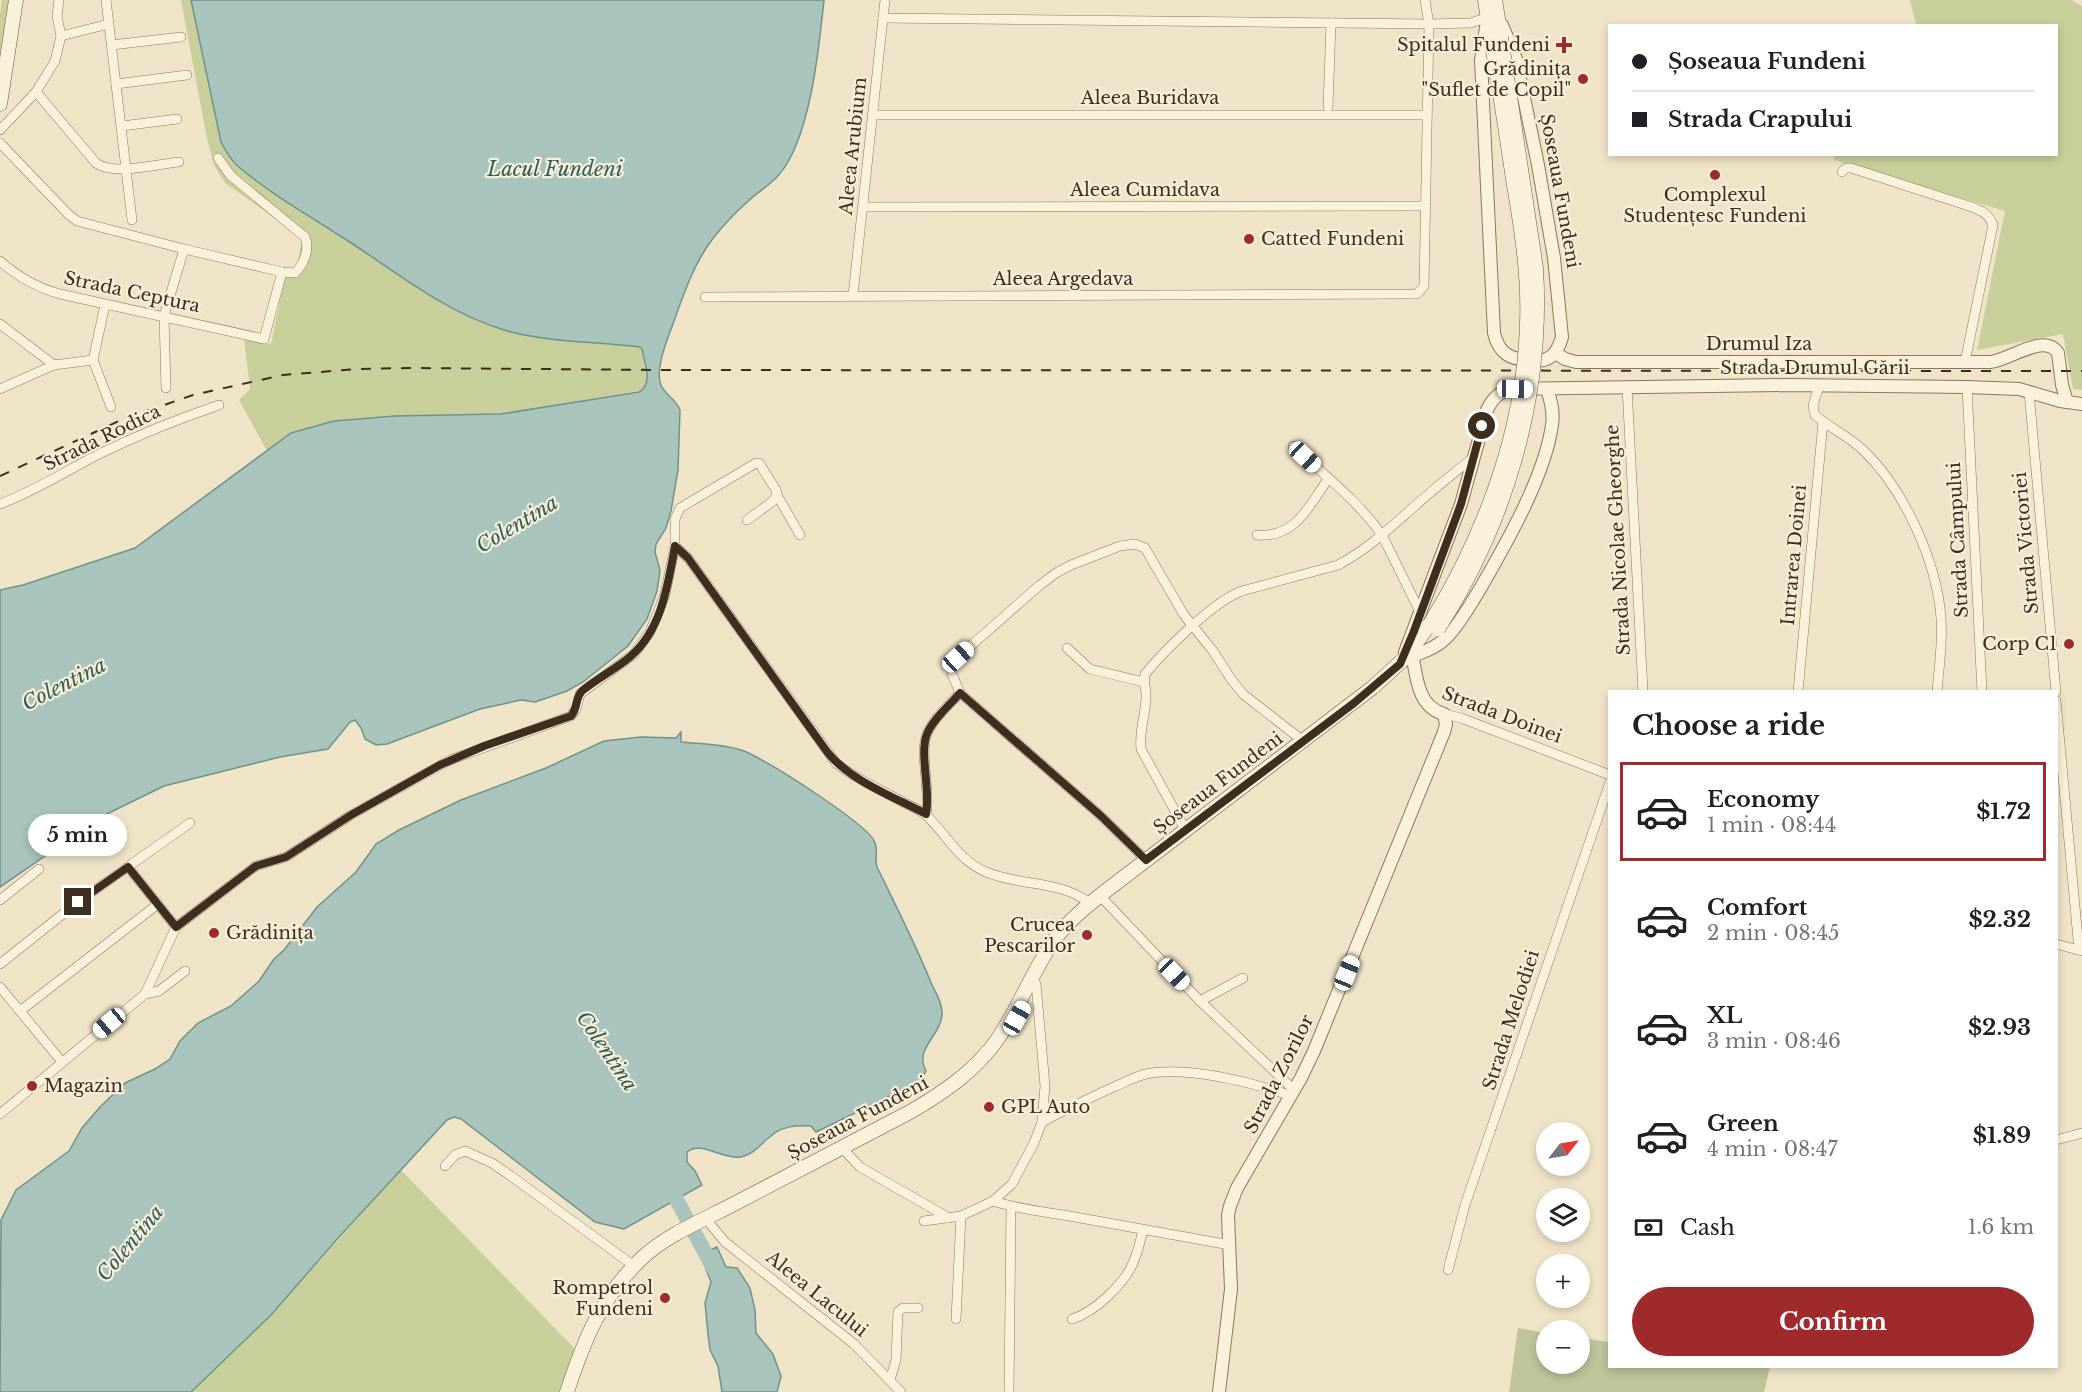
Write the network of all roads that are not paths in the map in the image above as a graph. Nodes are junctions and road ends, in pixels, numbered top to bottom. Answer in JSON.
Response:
{"nodes":[{"id":1,"x":16,"y":0,"type":"edge"},
{"id":2,"x":59,"y":0,"type":"edge"},
{"id":3,"x":106,"y":0,"type":"edge"},
{"id":4,"x":885,"y":0,"type":"edge"},
{"id":5,"x":1425,"y":0,"type":"edge"},
{"id":6,"x":1485,"y":0,"type":"edge"},
{"id":7,"x":1495,"y":0,"type":"edge"},
{"id":8,"x":1493,"y":17,"type":"junction"},
{"id":9,"x":883,"y":18,"type":"junction"},
{"id":10,"x":1331,"y":23,"type":"junction"},
{"id":11,"x":110,"y":24,"type":"junction"},
{"id":12,"x":1429,"y":24,"type":"junction"},
{"id":13,"x":61,"y":36,"type":"junction"},
{"id":14,"x":181,"y":37,"type":"dead end"},
{"id":15,"x":112,"y":45,"type":"junction"},
{"id":16,"x":187,"y":75,"type":"dead end"},
{"id":17,"x":116,"y":84,"type":"junction"},
{"id":18,"x":36,"y":92,"type":"junction"},
{"id":19,"x":0,"y":104,"type":"edge"},
{"id":20,"x":1328,"y":107,"type":"dead end"},
{"id":21,"x":873,"y":115,"type":"junction"},
{"id":22,"x":1427,"y":115,"type":"junction"},
{"id":23,"x":177,"y":119,"type":"dead end"},
{"id":24,"x":122,"y":126,"type":"junction"},
{"id":25,"x":0,"y":130,"type":"edge"},
{"id":26,"x":0,"y":143,"type":"edge"},
{"id":27,"x":218,"y":158,"type":"dead end"},
{"id":28,"x":179,"y":162,"type":"dead end"},
{"id":29,"x":127,"y":168,"type":"junction"},
{"id":30,"x":1842,"y":172,"type":"dead end"},
{"id":31,"x":1426,"y":206,"type":"junction"},
{"id":32,"x":864,"y":207,"type":"junction"},
{"id":33,"x":132,"y":220,"type":"dead end"},
{"id":34,"x":184,"y":249,"type":"junction"},
{"id":35,"x":0,"y":261,"type":"edge"},
{"id":36,"x":282,"y":272,"type":"junction"},
{"id":37,"x":854,"y":295,"type":"junction"},
{"id":38,"x":705,"y":297,"type":"dead end"},
{"id":39,"x":105,"y":305,"type":"junction"},
{"id":40,"x":164,"y":316,"type":"junction"},
{"id":41,"x":0,"y":324,"type":"edge"},
{"id":42,"x":1555,"y":353,"type":"junction"},
{"id":43,"x":93,"y":360,"type":"junction"},
{"id":44,"x":1965,"y":362,"type":"junction"},
{"id":45,"x":54,"y":365,"type":"junction"},
{"id":46,"x":1819,"y":385,"type":"junction"},
{"id":47,"x":1627,"y":387,"type":"junction"},
{"id":48,"x":1967,"y":387,"type":"junction"},
{"id":49,"x":166,"y":388,"type":"dead end"},
{"id":50,"x":0,"y":389,"type":"edge"},
{"id":51,"x":1547,"y":389,"type":"junction"},
{"id":52,"x":2029,"y":392,"type":"junction"},
{"id":53,"x":2067,"y":402,"type":"junction"},
{"id":54,"x":2082,"y":404,"type":"edge"},
{"id":55,"x":219,"y":405,"type":"dead end"},
{"id":56,"x":111,"y":407,"type":"dead end"},
{"id":57,"x":1823,"y":422,"type":"junction"},
{"id":58,"x":1293,"y":446,"type":"dead end"},
{"id":59,"x":1474,"y":457,"type":"junction"},
{"id":60,"x":1328,"y":479,"type":"junction"},
{"id":61,"x":777,"y":495,"type":"junction"},
{"id":62,"x":0,"y":504,"type":"edge"},
{"id":63,"x":747,"y":520,"type":"dead end"},
{"id":64,"x":800,"y":535,"type":"dead end"},
{"id":65,"x":1257,"y":535,"type":"dead end"},
{"id":66,"x":1382,"y":535,"type":"junction"},
{"id":67,"x":675,"y":546,"type":"junction"},
{"id":68,"x":1430,"y":622,"type":"junction"},
{"id":69,"x":1193,"y":626,"type":"junction"},
{"id":70,"x":1067,"y":648,"type":"dead end"},
{"id":71,"x":1416,"y":656,"type":"junction"},
{"id":72,"x":1144,"y":682,"type":"junction"},
{"id":73,"x":1643,"y":690,"type":"edge"},
{"id":74,"x":1798,"y":690,"type":"edge"},
{"id":75,"x":1937,"y":690,"type":"edge"},
{"id":76,"x":1982,"y":690,"type":"edge"},
{"id":77,"x":2056,"y":690,"type":"edge"},
{"id":78,"x":960,"y":693,"type":"junction"},
{"id":79,"x":1444,"y":714,"type":"junction"},
{"id":80,"x":2058,"y":722,"type":"edge"},
{"id":81,"x":1304,"y":741,"type":"junction"},
{"id":82,"x":1608,"y":774,"type":"edge"},
{"id":83,"x":1608,"y":788,"type":"edge"},
{"id":84,"x":926,"y":814,"type":"junction"},
{"id":85,"x":190,"y":823,"type":"dead end"},
{"id":86,"x":1186,"y":831,"type":"junction"},
{"id":87,"x":1146,"y":860,"type":"junction"},
{"id":88,"x":128,"y":867,"type":"junction"},
{"id":89,"x":39,"y":869,"type":"dead end"},
{"id":90,"x":0,"y":900,"type":"edge"},
{"id":91,"x":1097,"y":902,"type":"junction"},
{"id":92,"x":158,"y":904,"type":"junction"},
{"id":93,"x":176,"y":927,"type":"junction"},
{"id":94,"x":2058,"y":944,"type":"edge"},
{"id":95,"x":2080,"y":950,"type":"edge"},
{"id":96,"x":0,"y":964,"type":"edge"},
{"id":97,"x":185,"y":971,"type":"dead end"},
{"id":98,"x":1243,"y":978,"type":"dead end"},
{"id":99,"x":1036,"y":984,"type":"junction"},
{"id":100,"x":0,"y":987,"type":"edge"},
{"id":101,"x":145,"y":994,"type":"junction"},
{"id":102,"x":1200,"y":1001,"type":"junction"},
{"id":103,"x":20,"y":1011,"type":"junction"},
{"id":104,"x":62,"y":1062,"type":"junction"},
{"id":105,"x":1292,"y":1093,"type":"junction"},
{"id":106,"x":1,"y":1110,"type":"edge"},
{"id":107,"x":1042,"y":1122,"type":"junction"},
{"id":108,"x":2082,"y":1133,"type":"edge"},
{"id":109,"x":2058,"y":1139,"type":"edge"},
{"id":110,"x":844,"y":1151,"type":"junction"},
{"id":111,"x":445,"y":1166,"type":"dead end"},
{"id":112,"x":993,"y":1201,"type":"junction"},
{"id":113,"x":1011,"y":1207,"type":"junction"},
{"id":114,"x":961,"y":1216,"type":"junction"},
{"id":115,"x":950,"y":1219,"type":"junction"},
{"id":116,"x":924,"y":1221,"type":"dead end"},
{"id":117,"x":709,"y":1223,"type":"junction"},
{"id":118,"x":1143,"y":1231,"type":"junction"},
{"id":119,"x":1230,"y":1245,"type":"junction"},
{"id":120,"x":656,"y":1252,"type":"junction"},
{"id":121,"x":634,"y":1266,"type":"junction"},
{"id":122,"x":1448,"y":1270,"type":"dead end"},
{"id":123,"x":918,"y":1308,"type":"dead end"},
{"id":124,"x":956,"y":1319,"type":"dead end"},
{"id":125,"x":1072,"y":1319,"type":"dead end"},
{"id":126,"x":890,"y":1380,"type":"junction"},
{"id":127,"x":567,"y":1392,"type":"edge"},
{"id":128,"x":576,"y":1392,"type":"edge"},
{"id":129,"x":901,"y":1392,"type":"edge"},
{"id":130,"x":1009,"y":1392,"type":"edge"},
{"id":131,"x":1219,"y":1392,"type":"edge"}],
"edges":[{"from":1,"to":19,"type":"main road"},
{"from":2,"to":13,"type":"street"},
{"from":3,"to":11,"type":"street"},
{"from":4,"to":9,"type":"street","name":"Aleea Arubium"},
{"from":5,"to":12,"type":"street"},
{"from":6,"to":8,"type":"main road","name":"Șoseaua Fundeni"},
{"from":7,"to":8,"type":"main road","name":"Șoseaua Fundeni"},
{"from":8,"to":12,"type":"street"},
{"from":8,"to":42,"type":"street","name":"Șoseaua Fundeni"},
{"from":8,"to":42,"type":"street","name":"Șoseaua Fundeni"},
{"from":8,"to":68,"type":"main road","name":"Șoseaua Fundeni","bridge":true},
{"from":9,"to":10,"type":"street"},
{"from":9,"to":21,"type":"street","name":"Aleea Arubium"},
{"from":10,"to":12,"type":"street"},
{"from":10,"to":20,"type":"street"},
{"from":11,"to":13,"type":"street"},
{"from":11,"to":15,"type":"street"},
{"from":12,"to":22,"type":"street"},
{"from":13,"to":18,"type":"street"},
{"from":14,"to":15,"type":"street"},
{"from":15,"to":17,"type":"street"},
{"from":16,"to":17,"type":"street"},
{"from":17,"to":24,"type":"street"},
{"from":18,"to":25,"type":"street"},
{"from":18,"to":29,"type":"street"},
{"from":21,"to":22,"type":"street","name":"Aleea Buridava"},
{"from":21,"to":32,"type":"street","name":"Aleea Arubium"},
{"from":22,"to":31,"type":"street"},
{"from":23,"to":24,"type":"street"},
{"from":24,"to":29,"type":"street"},
{"from":26,"to":34,"type":"street"},
{"from":27,"to":36,"type":"street"},
{"from":28,"to":29,"type":"street"},
{"from":29,"to":33,"type":"street"},
{"from":30,"to":44,"type":"street"},
{"from":31,"to":32,"type":"street","name":"Aleea Cumidava"},
{"from":31,"to":37,"type":"street","name":"Aleea Argedava"},
{"from":32,"to":37,"type":"street","name":"Aleea Arubium"},
{"from":34,"to":36,"type":"street"},
{"from":34,"to":40,"type":"street"},
{"from":35,"to":39,"type":"street","name":"Strada Ceptura"},
{"from":36,"to":40,"type":"street","name":"Strada Ceptura"},
{"from":37,"to":38,"type":"street","name":"Aleea Argedava"},
{"from":39,"to":40,"type":"street","name":"Strada Ceptura"},
{"from":39,"to":43,"type":"street"},
{"from":40,"to":49,"type":"street"},
{"from":41,"to":45,"type":"street"},
{"from":42,"to":44,"type":"street","name":"Drumul Iza"},
{"from":43,"to":45,"type":"street"},
{"from":43,"to":56,"type":"street"},
{"from":44,"to":53,"type":"street","name":"Drumul Iza"},
{"from":45,"to":50,"type":"street"},
{"from":46,"to":47,"type":"street","name":"Strada Drumul Gării"},
{"from":46,"to":48,"type":"street","name":"Strada Drumul Gării"},
{"from":46,"to":57,"type":"street"},
{"from":47,"to":51,"type":"street","name":"Strada Drumul Gării"},
{"from":47,"to":73,"type":"street","name":"Strada Nicolae Gheorghe"},
{"from":48,"to":52,"type":"street","name":"Strada Drumul Gării"},
{"from":48,"to":76,"type":"street","name":"Strada Câmpului"},
{"from":51,"to":59,"type":"street","name":"Șoseaua Fundeni"},
{"from":51,"to":71,"type":"street","name":"Șoseaua Fundeni"},
{"from":52,"to":53,"type":"street","name":"Strada Drumul Gării"},
{"from":52,"to":77,"type":"street","name":"Strada Victoriei"},
{"from":53,"to":54,"type":"street","name":"Strada Drumul Gării"},
{"from":55,"to":62,"type":"street","name":"Strada Rodica"},
{"from":57,"to":74,"type":"street","name":"Intrarea Doinei"},
{"from":57,"to":75,"type":"street"},
{"from":58,"to":60,"type":"street"},
{"from":59,"to":66,"type":"street"},
{"from":59,"to":68,"type":"street","name":"Șoseaua Fundeni"},
{"from":60,"to":65,"type":"street"},
{"from":60,"to":66,"type":"street"},
{"from":61,"to":63,"type":"street"},
{"from":61,"to":64,"type":"street"},
{"from":61,"to":67,"type":"street"},
{"from":66,"to":68,"type":"street"},
{"from":66,"to":69,"type":"street"},
{"from":67,"to":84,"type":"street"},
{"from":67,"to":93,"type":"street"},
{"from":68,"to":71,"type":"main road","name":"Șoseaua Fundeni"},
{"from":68,"to":81,"type":"main road","name":"Șoseaua Fundeni"},
{"from":69,"to":72,"type":"street"},
{"from":69,"to":78,"type":"street"},
{"from":69,"to":81,"type":"street"},
{"from":70,"to":72,"type":"street"},
{"from":71,"to":79,"type":"street","name":"Strada Doinei"},
{"from":71,"to":91,"type":"main road","name":"Șoseaua Fundeni"},
{"from":72,"to":86,"type":"street"},
{"from":78,"to":84,"type":"street"},
{"from":78,"to":87,"type":"street"},
{"from":79,"to":82,"type":"street","name":"Strada Doinei"},
{"from":79,"to":105,"type":"street","name":"Strada Zorilor"},
{"from":80,"to":95,"type":"street"},
{"from":81,"to":86,"type":"main road","name":"Șoseaua Fundeni"},
{"from":83,"to":122,"type":"street","name":"Strada Melodiei"},
{"from":84,"to":91,"type":"street"},
{"from":85,"to":88,"type":"street"},
{"from":86,"to":87,"type":"main road","name":"Șoseaua Fundeni"},
{"from":87,"to":91,"type":"main road","name":"Șoseaua Fundeni"},
{"from":88,"to":92,"type":"street"},
{"from":88,"to":96,"type":"street"},
{"from":89,"to":90,"type":"street"},
{"from":91,"to":99,"type":"main road","name":"Șoseaua Fundeni"},
{"from":91,"to":102,"type":"street"},
{"from":91,"to":110,"type":"main road","name":"Șoseaua Fundeni"},
{"from":92,"to":93,"type":"street"},
{"from":92,"to":103,"type":"street"},
{"from":93,"to":101,"type":"street"},
{"from":94,"to":95,"type":"street"},
{"from":97,"to":101,"type":"street"},
{"from":98,"to":102,"type":"street"},
{"from":99,"to":107,"type":"street"},
{"from":99,"to":110,"type":"main road","name":"Șoseaua Fundeni"},
{"from":100,"to":103,"type":"street"},
{"from":101,"to":104,"type":"street"},
{"from":102,"to":105,"type":"street"},
{"from":103,"to":104,"type":"street"},
{"from":104,"to":106,"type":"street"},
{"from":105,"to":107,"type":"street"},
{"from":105,"to":119,"type":"street","name":"Strada Zorilor"},
{"from":107,"to":112,"type":"street"},
{"from":108,"to":109,"type":"street"},
{"from":110,"to":115,"type":"street"},
{"from":110,"to":117,"type":"main road","name":"Șoseaua Fundeni"},
{"from":111,"to":121,"type":"street"},
{"from":112,"to":113,"type":"street"},
{"from":112,"to":114,"type":"street"},
{"from":113,"to":118,"type":"street"},
{"from":113,"to":130,"type":"street"},
{"from":114,"to":115,"type":"street"},
{"from":114,"to":124,"type":"street"},
{"from":115,"to":116,"type":"street"},
{"from":117,"to":120,"type":"main road","name":"Șoseaua Fundeni"},
{"from":117,"to":126,"type":"street","name":"Aleea Lacului"},
{"from":118,"to":119,"type":"street"},
{"from":118,"to":125,"type":"street"},
{"from":119,"to":131,"type":"street","name":"Strada Zorilor"},
{"from":120,"to":121,"type":"main road","name":"Șoseaua Fundeni"},
{"from":120,"to":128,"type":"main road","name":"Șoseaua Fundeni"},
{"from":121,"to":127,"type":"main road","name":"Șoseaua Fundeni"},
{"from":123,"to":126,"type":"street"},
{"from":126,"to":129,"type":"street","name":"Aleea Lacului"}]}
